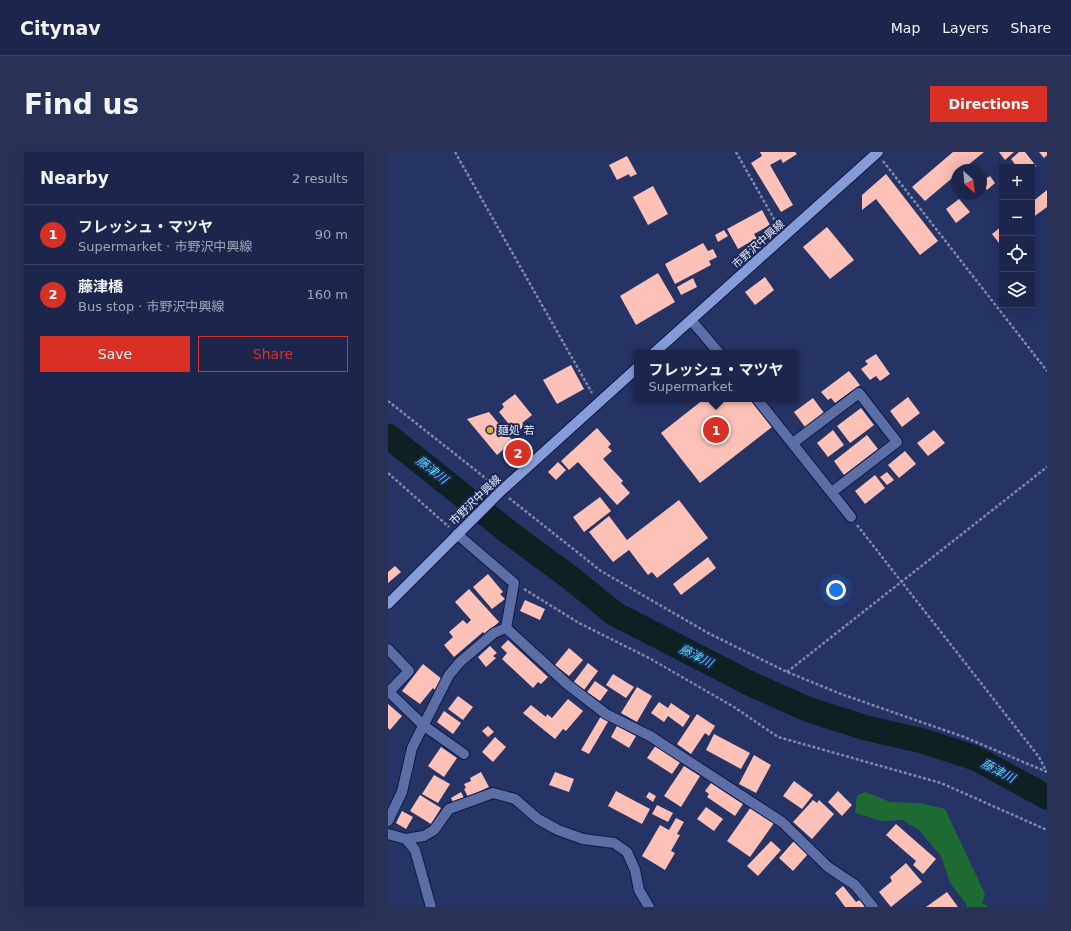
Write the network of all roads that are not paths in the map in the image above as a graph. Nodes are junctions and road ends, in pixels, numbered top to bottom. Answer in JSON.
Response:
{"nodes":[{"id":1,"x":877,"y":153,"type":"edge"},
{"id":2,"x":692,"y":320,"type":"junction"},
{"id":3,"x":657,"y":350,"type":"edge"},
{"id":4,"x":717,"y":350,"type":"edge"},
{"id":5,"x":634,"y":371,"type":"edge"},
{"id":6,"x":758,"y":402,"type":"edge"},
{"id":7,"x":793,"y":444,"type":"junction"},
{"id":8,"x":832,"y":492,"type":"junction"},
{"id":9,"x":851,"y":517,"type":"road end"},
{"id":10,"x":460,"y":531,"type":"junction"},
{"id":11,"x":388,"y":604,"type":"edge"},
{"id":12,"x":506,"y":628,"type":"junction"},
{"id":13,"x":388,"y":649,"type":"edge"},
{"id":14,"x":424,"y":725,"type":"junction"},
{"id":15,"x":464,"y":754,"type":"dead end"},
{"id":16,"x":388,"y":821,"type":"edge"},
{"id":17,"x":388,"y":834,"type":"edge"},
{"id":18,"x":406,"y":839,"type":"junction"},
{"id":19,"x":431,"y":907,"type":"edge"},
{"id":20,"x":649,"y":907,"type":"edge"},
{"id":21,"x":873,"y":907,"type":"edge"}],
"edges":[{"from":1,"to":2,"type":"main road","name":"市野沢中興線"},
{"from":2,"to":3,"type":"main road","name":"市野沢中興線"},
{"from":2,"to":4,"type":"street"},
{"from":5,"to":10,"type":"main road","name":"市野沢中興線"},
{"from":6,"to":7,"type":"street"},
{"from":7,"to":8,"type":"street"},
{"from":7,"to":8,"type":"street"},
{"from":8,"to":9,"type":"street"},
{"from":10,"to":11,"type":"main road","name":"市野沢中興線"},
{"from":10,"to":12,"type":"street"},
{"from":12,"to":14,"type":"street"},
{"from":12,"to":21,"type":"street"},
{"from":13,"to":14,"type":"street"},
{"from":14,"to":15,"type":"street"},
{"from":14,"to":16,"type":"street"},
{"from":17,"to":18,"type":"street"},
{"from":18,"to":19,"type":"street"},
{"from":18,"to":20,"type":"street"}]}
